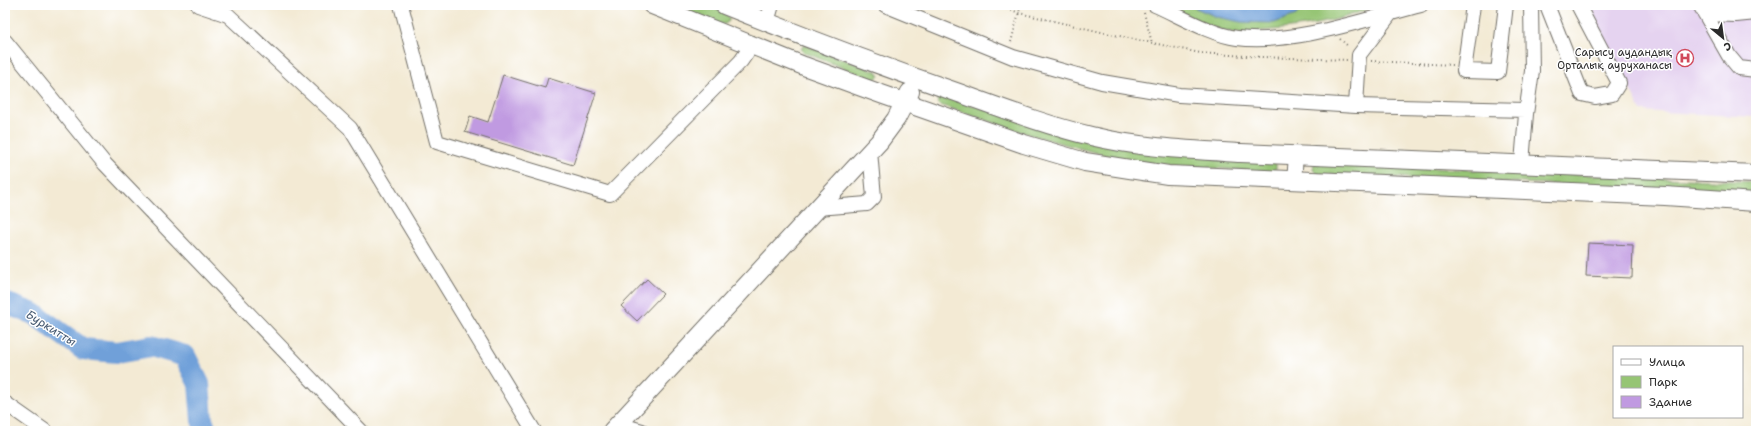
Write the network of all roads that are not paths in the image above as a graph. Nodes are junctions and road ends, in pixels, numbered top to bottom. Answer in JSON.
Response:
{"nodes":[{"id":1,"x":198,"y":5,"type":"edge"},
{"id":2,"x":401,"y":5,"type":"edge"},
{"id":3,"x":652,"y":5,"type":"edge"},
{"id":4,"x":725,"y":5,"type":"edge"},
{"id":5,"x":772,"y":5,"type":"edge"},
{"id":6,"x":885,"y":5,"type":"edge"},
{"id":7,"x":1421,"y":5,"type":"edge"},
{"id":8,"x":1473,"y":5,"type":"edge"},
{"id":9,"x":1506,"y":5,"type":"edge"},
{"id":10,"x":1531,"y":5,"type":"edge"},
{"id":11,"x":1547,"y":5,"type":"edge"},
{"id":12,"x":1578,"y":5,"type":"edge"},
{"id":13,"x":1150,"y":9,"type":"edge"},
{"id":14,"x":1393,"y":9,"type":"edge"},
{"id":15,"x":1702,"y":9,"type":"edge"},
{"id":16,"x":1756,"y":13,"type":"edge"},
{"id":17,"x":764,"y":21,"type":"junction"},
{"id":18,"x":5,"y":41,"type":"edge"},
{"id":19,"x":752,"y":45,"type":"junction"},
{"id":20,"x":1756,"y":70,"type":"edge"},
{"id":21,"x":915,"y":78,"type":"junction"},
{"id":22,"x":905,"y":102,"type":"junction"},
{"id":23,"x":1356,"y":106,"type":"junction"},
{"id":24,"x":1526,"y":110,"type":"junction"},
{"id":25,"x":870,"y":151,"type":"junction"},
{"id":26,"x":1296,"y":155,"type":"junction"},
{"id":27,"x":1522,"y":163,"type":"junction"},
{"id":28,"x":1756,"y":174,"type":"edge"},
{"id":29,"x":1294,"y":182,"type":"junction"},
{"id":30,"x":1756,"y":202,"type":"edge"},
{"id":31,"x":818,"y":208,"type":"junction"},
{"id":32,"x":5,"y":403,"type":"edge"},
{"id":33,"x":615,"y":428,"type":"edge"},
{"id":34,"x":45,"y":431,"type":"edge"},
{"id":35,"x":361,"y":431,"type":"edge"},
{"id":36,"x":534,"y":431,"type":"edge"},
{"id":37,"x":642,"y":431,"type":"edge"}],
"edges":[{"from":1,"to":36,"type":"street"},
{"from":2,"to":19,"type":"street"},
{"from":3,"to":19,"type":"main road"},
{"from":4,"to":17,"type":"main road"},
{"from":5,"to":17,"type":"street"},
{"from":6,"to":23,"type":"street"},
{"from":7,"to":14,"type":"street"},
{"from":8,"to":9,"type":"street"},
{"from":10,"to":24,"type":"street"},
{"from":11,"to":12,"type":"street"},
{"from":13,"to":14,"type":"street"},
{"from":14,"to":23,"type":"street"},
{"from":15,"to":16,"type":"street"},
{"from":15,"to":20,"type":"street"},
{"from":17,"to":19,"type":"main road"},
{"from":17,"to":21,"type":"main road"},
{"from":18,"to":35,"type":"street"},
{"from":19,"to":22,"type":"main road"},
{"from":21,"to":22,"type":"main road"},
{"from":21,"to":26,"type":"main road"},
{"from":22,"to":25,"type":"main road"},
{"from":22,"to":29,"type":"main road"},
{"from":23,"to":24,"type":"street"},
{"from":24,"to":27,"type":"street"},
{"from":25,"to":31,"type":"main road"},
{"from":25,"to":31,"type":"street"},
{"from":26,"to":27,"type":"main road"},
{"from":26,"to":29,"type":"street"},
{"from":27,"to":28,"type":"main road"},
{"from":29,"to":30,"type":"main road"},
{"from":31,"to":33,"type":"main road"},
{"from":32,"to":34,"type":"street"},
{"from":33,"to":37,"type":"street"}]}
